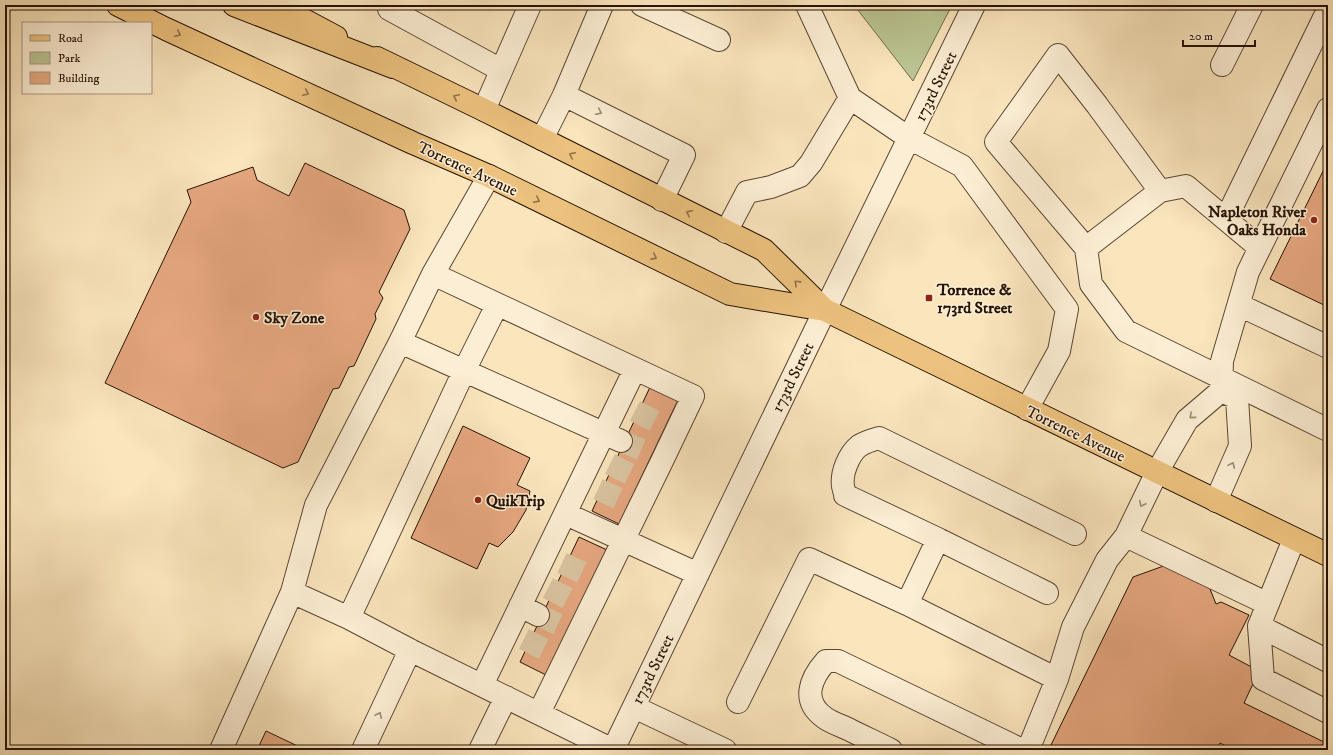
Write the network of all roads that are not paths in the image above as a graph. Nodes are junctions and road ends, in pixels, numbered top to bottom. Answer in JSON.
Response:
{"nodes":[{"id":1,"x":118,"y":5,"type":"edge"},
{"id":2,"x":234,"y":5,"type":"edge"},
{"id":3,"x":276,"y":5,"type":"edge"},
{"id":4,"x":390,"y":5,"type":"edge"},
{"id":5,"x":530,"y":5,"type":"edge"},
{"id":6,"x":602,"y":5,"type":"edge"},
{"id":7,"x":642,"y":5,"type":"edge"},
{"id":8,"x":807,"y":5,"type":"edge"},
{"id":9,"x":974,"y":5,"type":"edge"},
{"id":10,"x":1252,"y":5,"type":"edge"},
{"id":11,"x":1328,"y":20,"type":"edge"},
{"id":12,"x":719,"y":40,"type":"dead end"},
{"id":13,"x":1222,"y":65,"type":"dead end"},
{"id":14,"x":393,"y":67,"type":"junction"},
{"id":15,"x":501,"y":70,"type":"junction"},
{"id":16,"x":564,"y":95,"type":"junction"},
{"id":17,"x":850,"y":98,"type":"junction"},
{"id":18,"x":1328,"y":109,"type":"edge"},
{"id":19,"x":484,"y":110,"type":"junction"},
{"id":20,"x":909,"y":138,"type":"junction"},
{"id":21,"x":542,"y":139,"type":"junction"},
{"id":22,"x":489,"y":176,"type":"junction"},
{"id":23,"x":1160,"y":191,"type":"junction"},
{"id":24,"x":662,"y":200,"type":"junction"},
{"id":25,"x":1226,"y":219,"type":"junction"},
{"id":26,"x":726,"y":232,"type":"junction"},
{"id":27,"x":1086,"y":248,"type":"junction"},
{"id":28,"x":1260,"y":248,"type":"junction"},
{"id":29,"x":433,"y":274,"type":"junction"},
{"id":30,"x":497,"y":305,"type":"junction"},
{"id":31,"x":1239,"y":305,"type":"junction"},
{"id":32,"x":825,"y":310,"type":"junction"},
{"id":33,"x":400,"y":342,"type":"junction"},
{"id":34,"x":1328,"y":348,"type":"edge"},
{"id":35,"x":635,"y":369,"type":"junction"},
{"id":36,"x":464,"y":371,"type":"junction"},
{"id":37,"x":1222,"y":385,"type":"junction"},
{"id":38,"x":1027,"y":409,"type":"junction"},
{"id":39,"x":1328,"y":430,"type":"edge"},
{"id":40,"x":612,"y":437,"type":"junction"},
{"id":41,"x":1157,"y":472,"type":"junction"},
{"id":42,"x":1216,"y":501,"type":"junction"},
{"id":43,"x":566,"y":514,"type":"junction"},
{"id":44,"x":1075,"y":534,"type":"dead end"},
{"id":45,"x":1126,"y":536,"type":"junction"},
{"id":46,"x":938,"y":539,"type":"junction"},
{"id":47,"x":1294,"y":539,"type":"junction"},
{"id":48,"x":623,"y":540,"type":"junction"},
{"id":49,"x":1328,"y":555,"type":"edge"},
{"id":50,"x":698,"y":574,"type":"junction"},
{"id":51,"x":292,"y":592,"type":"junction"},
{"id":52,"x":1048,"y":593,"type":"dead end"},
{"id":53,"x":907,"y":604,"type":"junction"},
{"id":54,"x":1268,"y":604,"type":"junction"},
{"id":55,"x":349,"y":618,"type":"junction"},
{"id":56,"x":1259,"y":626,"type":"junction"},
{"id":57,"x":410,"y":650,"type":"junction"},
{"id":58,"x":1328,"y":661,"type":"edge"},
{"id":59,"x":1057,"y":679,"type":"junction"},
{"id":60,"x":482,"y":685,"type":"junction"},
{"id":61,"x":506,"y":697,"type":"junction"},
{"id":62,"x":738,"y":702,"type":"dead end"},
{"id":63,"x":634,"y":707,"type":"junction"},
{"id":64,"x":1328,"y":712,"type":"edge"},
{"id":65,"x":540,"y":713,"type":"junction"},
{"id":66,"x":712,"y":747,"type":"edge"},
{"id":67,"x":221,"y":750,"type":"edge"},
{"id":68,"x":363,"y":750,"type":"edge"},
{"id":69,"x":480,"y":750,"type":"edge"},
{"id":70,"x":613,"y":750,"type":"edge"},
{"id":71,"x":891,"y":750,"type":"edge"},
{"id":72,"x":1022,"y":750,"type":"edge"},
{"id":73,"x":1028,"y":750,"type":"edge"}],
"edges":[{"from":1,"to":22,"type":"main road","name":"Torrence Avenue","one_way":true},
{"from":2,"to":14,"type":"main road"},
{"from":3,"to":14,"type":"main road","name":"Torrence Avenue"},
{"from":4,"to":15,"type":"street"},
{"from":5,"to":15,"type":"street"},
{"from":6,"to":16,"type":"street"},
{"from":7,"to":12,"type":"street"},
{"from":8,"to":17,"type":"street"},
{"from":9,"to":20,"type":"street","name":"173rd Street"},
{"from":10,"to":13,"type":"street"},
{"from":11,"to":25,"type":"street"},
{"from":19,"to":14,"type":"main road","name":"Torrence Avenue","one_way":true},
{"from":15,"to":19,"type":"street"},
{"from":16,"to":21,"type":"street"},
{"from":16,"to":24,"type":"street","one_way":true},
{"from":17,"to":20,"type":"street"},
{"from":17,"to":26,"type":"street"},
{"from":18,"to":28,"type":"street"},
{"from":19,"to":21,"type":"main road","name":"Torrence Avenue"},
{"from":20,"to":32,"type":"street","name":"173rd Street"},
{"from":20,"to":38,"type":"street"},
{"from":24,"to":21,"type":"main road","name":"Torrence Avenue","one_way":true},
{"from":22,"to":29,"type":"street"},
{"from":22,"to":32,"type":"main road","name":"Torrence Avenue","one_way":true},
{"from":23,"to":25,"type":"street"},
{"from":23,"to":27,"type":"street"},
{"from":23,"to":27,"type":"street"},
{"from":26,"to":24,"type":"main road","name":"Torrence Avenue","one_way":true},
{"from":25,"to":28,"type":"street"},
{"from":32,"to":26,"type":"main road","name":"Torrence Avenue","one_way":true},
{"from":27,"to":37,"type":"street"},
{"from":28,"to":31,"type":"street"},
{"from":29,"to":30,"type":"street"},
{"from":29,"to":33,"type":"street"},
{"from":30,"to":35,"type":"street"},
{"from":30,"to":36,"type":"street"},
{"from":31,"to":34,"type":"street"},
{"from":31,"to":37,"type":"street"},
{"from":32,"to":38,"type":"main road","name":"Torrence Avenue"},
{"from":32,"to":50,"type":"street","name":"173rd Street"},
{"from":33,"to":36,"type":"street"},
{"from":33,"to":51,"type":"street"},
{"from":35,"to":40,"type":"street"},
{"from":35,"to":48,"type":"street"},
{"from":36,"to":40,"type":"street"},
{"from":36,"to":55,"type":"street"},
{"from":37,"to":39,"type":"street"},
{"from":37,"to":41,"type":"street","one_way":true},
{"from":42,"to":37,"type":"street","one_way":true},
{"from":38,"to":41,"type":"main road","name":"Torrence Avenue"},
{"from":40,"to":43,"type":"street"},
{"from":41,"to":42,"type":"main road","name":"Torrence Avenue"},
{"from":41,"to":45,"type":"street","one_way":true},
{"from":42,"to":47,"type":"main road","name":"Torrence Avenue"},
{"from":43,"to":48,"type":"street"},
{"from":43,"to":60,"type":"street"},
{"from":44,"to":46,"type":"street"},
{"from":45,"to":54,"type":"street"},
{"from":45,"to":59,"type":"street"},
{"from":46,"to":52,"type":"street"},
{"from":46,"to":53,"type":"street"},
{"from":47,"to":49,"type":"main road","name":"Torrence Avenue"},
{"from":47,"to":54,"type":"street"},
{"from":48,"to":50,"type":"street"},
{"from":48,"to":65,"type":"street"},
{"from":50,"to":63,"type":"street","name":"173rd Street"},
{"from":51,"to":55,"type":"street"},
{"from":51,"to":67,"type":"street"},
{"from":53,"to":59,"type":"street"},
{"from":53,"to":62,"type":"street"},
{"from":54,"to":56,"type":"street"},
{"from":55,"to":57,"type":"street"},
{"from":56,"to":58,"type":"street"},
{"from":56,"to":64,"type":"street"},
{"from":57,"to":60,"type":"street"},
{"from":68,"to":57,"type":"street","one_way":true},
{"from":59,"to":73,"type":"street"},
{"from":60,"to":61,"type":"street"},
{"from":61,"to":65,"type":"street"},
{"from":61,"to":69,"type":"street"},
{"from":63,"to":66,"type":"street"},
{"from":63,"to":70,"type":"street","name":"173rd Street"},
{"from":65,"to":70,"type":"street"},
{"from":71,"to":72,"type":"street"}]}
